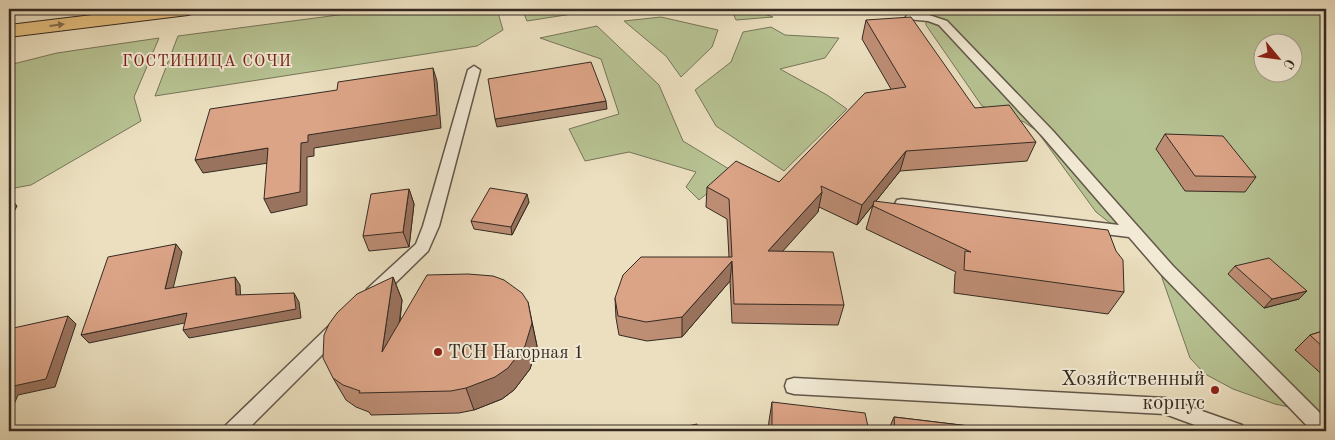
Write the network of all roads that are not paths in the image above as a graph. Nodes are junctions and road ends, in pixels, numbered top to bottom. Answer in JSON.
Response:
{"nodes":[{"id":1,"x":188,"y":9,"type":"edge"},
{"id":2,"x":911,"y":17,"type":"edge"},
{"id":3,"x":9,"y":31,"type":"edge"},
{"id":4,"x":474,"y":70,"type":"dead end"},
{"id":5,"x":884,"y":202,"type":"edge"},
{"id":6,"x":1134,"y":232,"type":"junction"},
{"id":7,"x":359,"y":308,"type":"edge"},
{"id":8,"x":345,"y":321,"type":"edge"},
{"id":9,"x":794,"y":386,"type":"dead end"},
{"id":10,"x":233,"y":431,"type":"edge"},
{"id":11,"x":1235,"y":431,"type":"edge"},
{"id":12,"x":1325,"y":431,"type":"edge"}],
"edges":[{"from":3,"to":1,"type":"main road","one_way":true},
{"from":2,"to":6,"type":"lane"},
{"from":4,"to":7,"type":"lane"},
{"from":5,"to":6,"type":"lane"},
{"from":6,"to":12,"type":"lane"},
{"from":8,"to":10,"type":"lane"},
{"from":9,"to":11,"type":"lane"}]}
